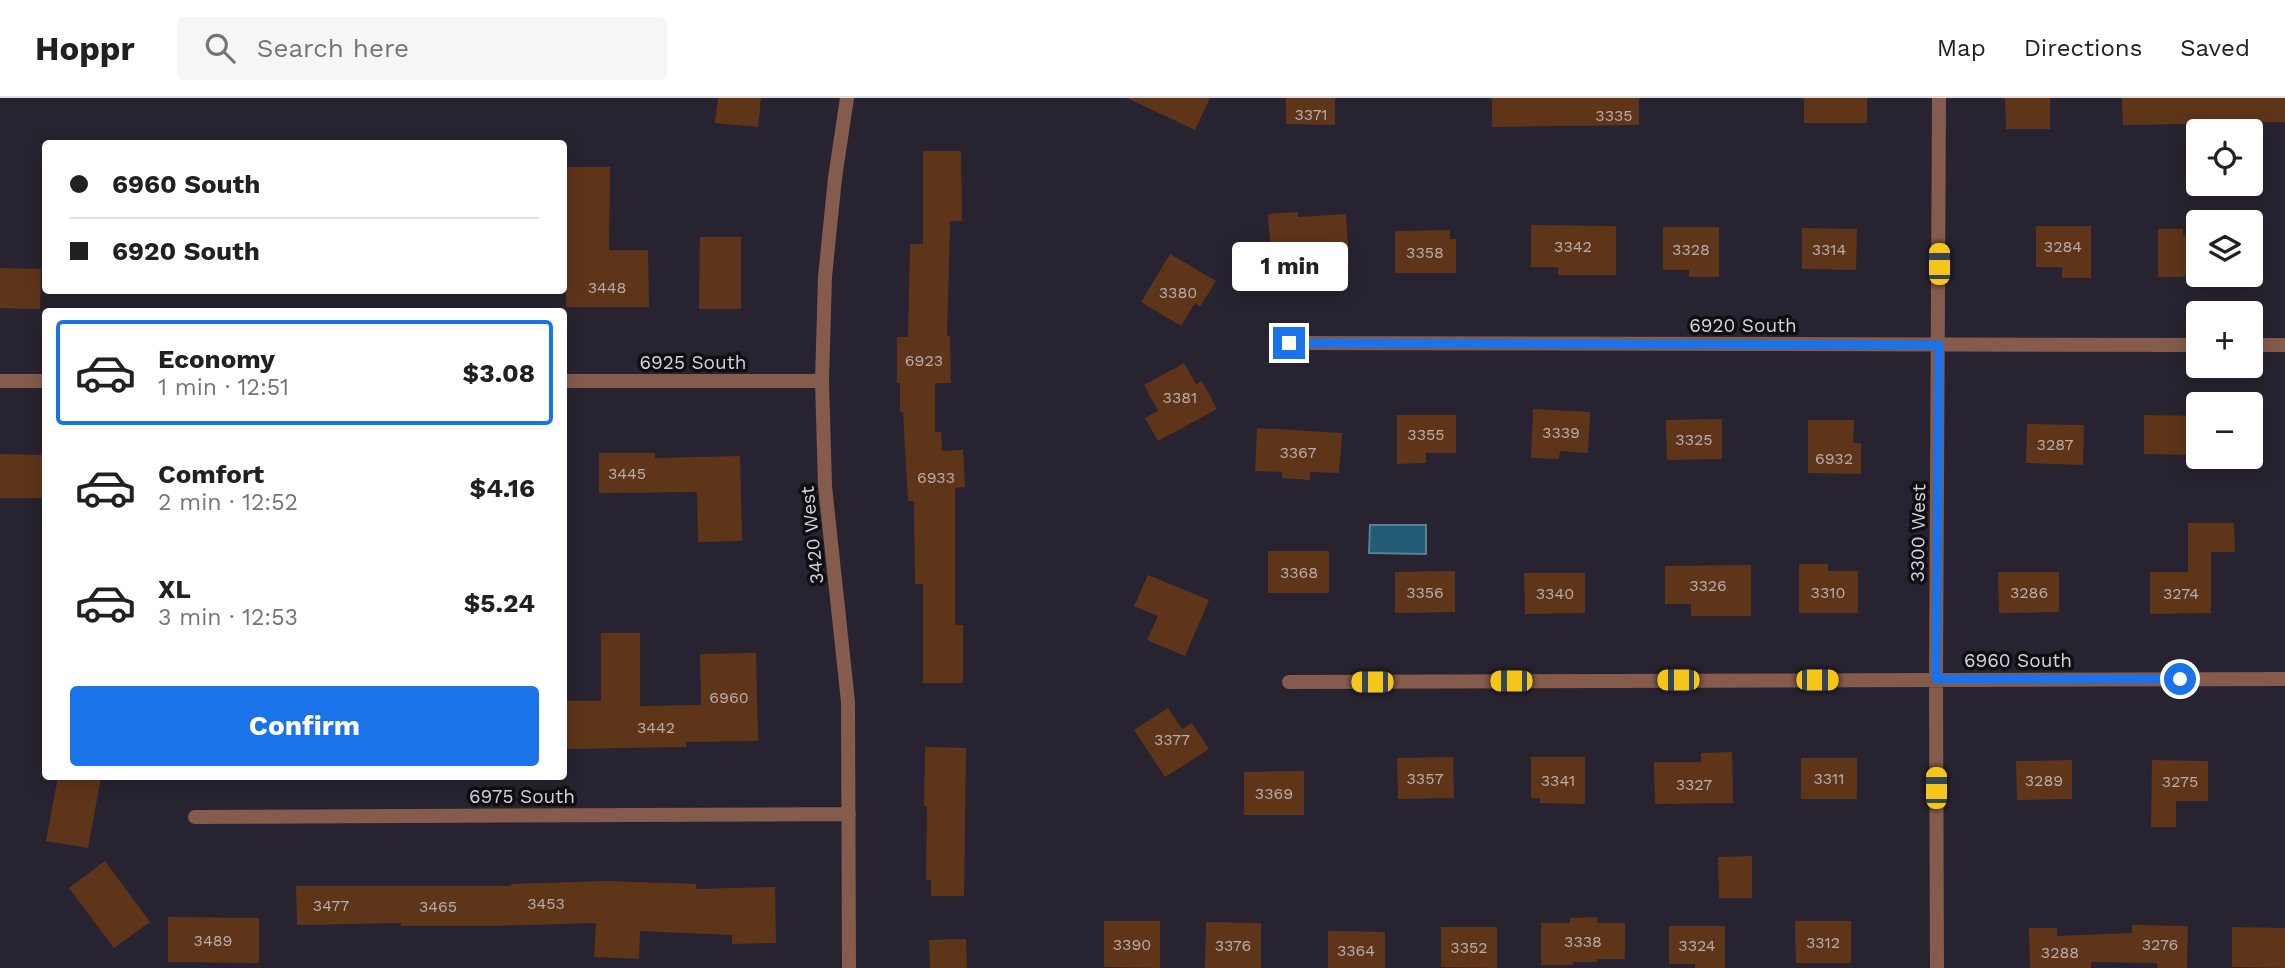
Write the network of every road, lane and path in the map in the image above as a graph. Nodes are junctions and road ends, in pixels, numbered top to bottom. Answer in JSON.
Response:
{"nodes":[{"id":1,"x":847,"y":98,"type":"edge"},
{"id":2,"x":1939,"y":98,"type":"edge"},
{"id":3,"x":1289,"y":343,"type":"dead end"},
{"id":4,"x":1939,"y":345,"type":"junction"},
{"id":5,"x":2186,"y":345,"type":"edge"},
{"id":6,"x":2263,"y":345,"type":"edge"},
{"id":7,"x":2285,"y":345,"type":"edge"},
{"id":8,"x":0,"y":381,"type":"edge"},
{"id":9,"x":42,"y":381,"type":"edge"},
{"id":10,"x":567,"y":381,"type":"edge"},
{"id":11,"x":822,"y":381,"type":"junction"},
{"id":12,"x":1936,"y":679,"type":"junction"},
{"id":13,"x":2285,"y":679,"type":"edge"},
{"id":14,"x":1289,"y":682,"type":"dead end"},
{"id":15,"x":849,"y":814,"type":"junction"},
{"id":16,"x":195,"y":817,"type":"dead end"},
{"id":17,"x":849,"y":968,"type":"edge"},
{"id":18,"x":1937,"y":968,"type":"edge"}],
"edges":[{"from":1,"to":11,"type":"street","name":"3420 West"},
{"from":2,"to":4,"type":"street","name":"3300 West"},
{"from":3,"to":4,"type":"street","name":"6920 South"},
{"from":4,"to":5,"type":"street","name":"6920 South"},
{"from":4,"to":12,"type":"street","name":"3300 West"},
{"from":6,"to":7,"type":"street"},
{"from":8,"to":9,"type":"street"},
{"from":10,"to":11,"type":"street","name":"6925 South"},
{"from":11,"to":15,"type":"street","name":"3420 West"},
{"from":12,"to":13,"type":"street","name":"6960 South"},
{"from":12,"to":14,"type":"street","name":"6960 South"},
{"from":12,"to":18,"type":"street","name":"3300 West"},
{"from":15,"to":16,"type":"street","name":"6975 South"},
{"from":15,"to":17,"type":"street","name":"3420 West"}]}
